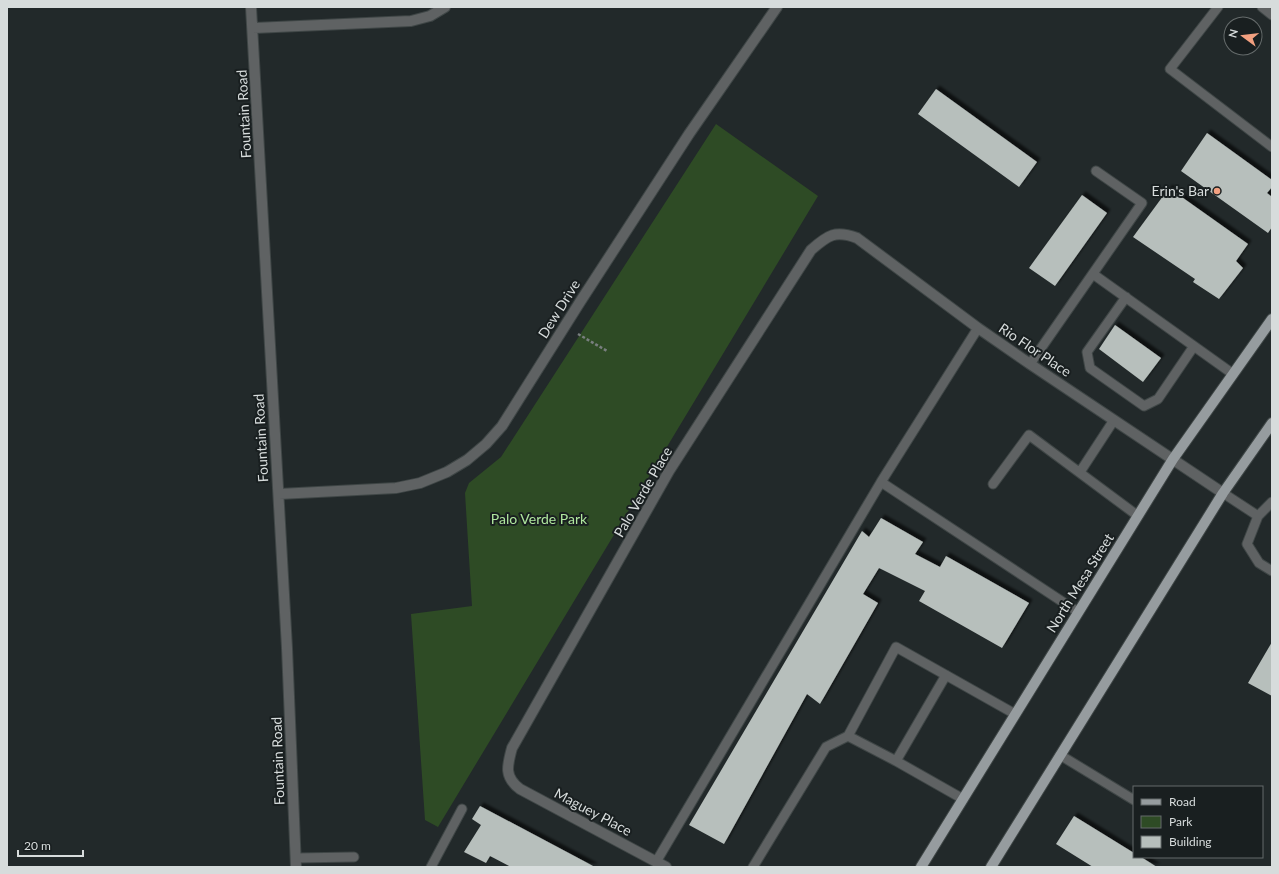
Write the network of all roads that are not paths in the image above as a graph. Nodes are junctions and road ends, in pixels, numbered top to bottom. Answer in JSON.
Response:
{"nodes":[{"id":1,"x":251,"y":7,"type":"edge"},
{"id":2,"x":445,"y":7,"type":"edge"},
{"id":3,"x":777,"y":7,"type":"edge"},
{"id":4,"x":1218,"y":7,"type":"edge"},
{"id":5,"x":1262,"y":7,"type":"edge"},
{"id":6,"x":1272,"y":15,"type":"edge"},
{"id":7,"x":253,"y":28,"type":"junction"},
{"id":8,"x":1272,"y":147,"type":"edge"},
{"id":9,"x":1096,"y":171,"type":"dead end"},
{"id":10,"x":831,"y":235,"type":"joint"},
{"id":11,"x":1093,"y":274,"type":"junction"},
{"id":12,"x":1126,"y":297,"type":"junction"},
{"id":13,"x":1272,"y":319,"type":"edge"},
{"id":14,"x":978,"y":328,"type":"junction"},
{"id":15,"x":1194,"y":346,"type":"junction"},
{"id":16,"x":1030,"y":364,"type":"junction"},
{"id":17,"x":1233,"y":374,"type":"junction"},
{"id":18,"x":1114,"y":420,"type":"junction"},
{"id":19,"x":1272,"y":423,"type":"edge"},
{"id":20,"x":1174,"y":459,"type":"junction"},
{"id":21,"x":1080,"y":472,"type":"junction"},
{"id":22,"x":881,"y":482,"type":"junction"},
{"id":23,"x":993,"y":484,"type":"dead end"},
{"id":24,"x":1222,"y":493,"type":"junction"},
{"id":25,"x":279,"y":494,"type":"junction"},
{"id":26,"x":1272,"y":502,"type":"edge"},
{"id":27,"x":1138,"y":516,"type":"junction"},
{"id":28,"x":1258,"y":516,"type":"junction"},
{"id":29,"x":1272,"y":571,"type":"edge"},
{"id":30,"x":1078,"y":612,"type":"junction"},
{"id":31,"x":946,"y":675,"type":"junction"},
{"id":32,"x":1015,"y":714,"type":"junction"},
{"id":33,"x":848,"y":736,"type":"junction"},
{"id":34,"x":1060,"y":755,"type":"junction"},
{"id":35,"x":896,"y":761,"type":"junction"},
{"id":36,"x":510,"y":779,"type":"joint"},
{"id":37,"x":962,"y":799,"type":"junction"},
{"id":38,"x":1133,"y":799,"type":"edge"},
{"id":39,"x":462,"y":809,"type":"dead end"},
{"id":40,"x":354,"y":857,"type":"dead end"},
{"id":41,"x":296,"y":862,"type":"edge"},
{"id":42,"x":656,"y":862,"type":"junction"},
{"id":43,"x":431,"y":867,"type":"edge"},
{"id":44,"x":666,"y":867,"type":"edge"},
{"id":45,"x":753,"y":867,"type":"edge"},
{"id":46,"x":921,"y":867,"type":"edge"},
{"id":47,"x":991,"y":867,"type":"edge"}],
"edges":[{"from":1,"to":7,"type":"street","name":"Fountain Road"},
{"from":2,"to":7,"type":"street"},
{"from":3,"to":25,"type":"street","name":"Dew Drive"},
{"from":4,"to":8,"type":"lane"},
{"from":5,"to":6,"type":"lane"},
{"from":7,"to":25,"type":"street","name":"Fountain Road"},
{"from":9,"to":11,"type":"lane"},
{"from":10,"to":14,"type":"street","name":"Rio Flor Place"},
{"from":10,"to":36,"type":"street","name":"Palo Verde Place"},
{"from":11,"to":12,"type":"lane"},
{"from":11,"to":16,"type":"lane"},
{"from":12,"to":15,"type":"lane"},
{"from":12,"to":15,"type":"lane"},
{"from":13,"to":17,"type":"main road","name":"North Mesa Street"},
{"from":14,"to":16,"type":"street","name":"Rio Flor Place"},
{"from":14,"to":22,"type":"lane"},
{"from":15,"to":17,"type":"lane"},
{"from":16,"to":18,"type":"street","name":"Rio Flor Place"},
{"from":17,"to":20,"type":"main road","name":"North Mesa Street"},
{"from":18,"to":20,"type":"street","name":"Rio Flor Place"},
{"from":18,"to":21,"type":"lane"},
{"from":19,"to":24,"type":"main road"},
{"from":20,"to":24,"type":"street","name":"Rio Flor Place"},
{"from":20,"to":27,"type":"main road","name":"North Mesa Street"},
{"from":21,"to":23,"type":"lane"},
{"from":21,"to":27,"type":"lane"},
{"from":22,"to":30,"type":"lane"},
{"from":22,"to":42,"type":"lane"},
{"from":24,"to":28,"type":"lane"},
{"from":24,"to":34,"type":"main road"},
{"from":25,"to":41,"type":"street","name":"Fountain Road"},
{"from":26,"to":28,"type":"lane"},
{"from":27,"to":30,"type":"main road","name":"North Mesa Street"},
{"from":28,"to":29,"type":"lane"},
{"from":30,"to":32,"type":"main road","name":"North Mesa Street"},
{"from":31,"to":32,"type":"lane"},
{"from":31,"to":33,"type":"lane"},
{"from":31,"to":35,"type":"lane"},
{"from":32,"to":37,"type":"main road","name":"North Mesa Street"},
{"from":33,"to":35,"type":"lane"},
{"from":33,"to":45,"type":"lane"},
{"from":34,"to":38,"type":"lane"},
{"from":34,"to":47,"type":"main road"},
{"from":35,"to":37,"type":"lane"},
{"from":36,"to":42,"type":"street","name":"Maguey Place"},
{"from":37,"to":46,"type":"main road","name":"North Mesa Street"},
{"from":39,"to":43,"type":"lane"},
{"from":40,"to":41,"type":"lane"},
{"from":42,"to":44,"type":"street","name":"Maguey Place"}]}
